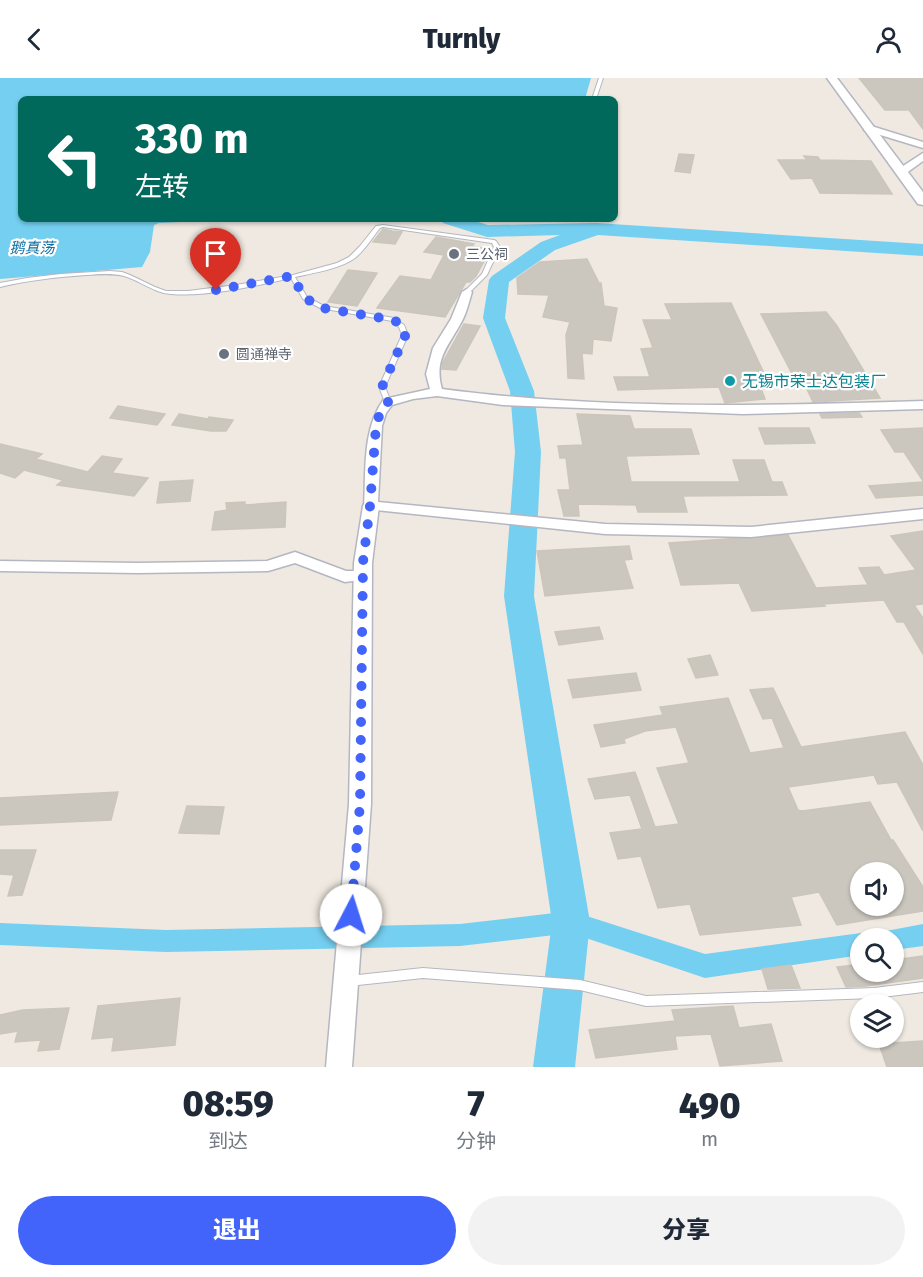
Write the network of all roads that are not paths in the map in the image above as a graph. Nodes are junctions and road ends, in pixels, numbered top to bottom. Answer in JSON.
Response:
{"nodes":[{"id":1,"x":601,"y":78,"type":"edge"},
{"id":2,"x":832,"y":78,"type":"edge"},
{"id":3,"x":595,"y":96,"type":"edge"},
{"id":4,"x":868,"y":128,"type":"junction"},
{"id":5,"x":881,"y":145,"type":"junction"},
{"id":6,"x":923,"y":145,"type":"edge"},
{"id":7,"x":923,"y":156,"type":"edge"},
{"id":8,"x":901,"y":171,"type":"junction"},
{"id":9,"x":923,"y":201,"type":"edge"},
{"id":10,"x":292,"y":276,"type":"junction"},
{"id":11,"x":0,"y":285,"type":"edge"},
{"id":12,"x":467,"y":292,"type":"joint"},
{"id":13,"x":437,"y":392,"type":"junction"},
{"id":14,"x":388,"y":402,"type":"junction"},
{"id":15,"x":923,"y":405,"type":"edge"},
{"id":16,"x":370,"y":506,"type":"junction"},
{"id":17,"x":923,"y":514,"type":"edge"},
{"id":18,"x":0,"y":566,"type":"edge"},
{"id":19,"x":363,"y":575,"type":"junction"},
{"id":20,"x":345,"y":981,"type":"junction"},
{"id":21,"x":923,"y":987,"type":"edge"},
{"id":22,"x":339,"y":1067,"type":"edge"}],
"edges":[{"from":1,"to":3,"type":"lane"},
{"from":2,"to":4,"type":"main road"},
{"from":4,"to":5,"type":"main road"},
{"from":4,"to":6,"type":"street"},
{"from":5,"to":6,"type":"street"},
{"from":5,"to":8,"type":"main road"},
{"from":7,"to":8,"type":"street"},
{"from":8,"to":9,"type":"main road"},
{"from":10,"to":11,"type":"lane"},
{"from":10,"to":12,"type":"lane"},
{"from":10,"to":14,"type":"lane"},
{"from":12,"to":13,"type":"street"},
{"from":13,"to":14,"type":"street"},
{"from":13,"to":15,"type":"street"},
{"from":14,"to":16,"type":"street"},
{"from":16,"to":17,"type":"street"},
{"from":16,"to":19,"type":"street"},
{"from":18,"to":19,"type":"street"},
{"from":19,"to":20,"type":"street"},
{"from":20,"to":21,"type":"lane"},
{"from":20,"to":22,"type":"street"}]}
